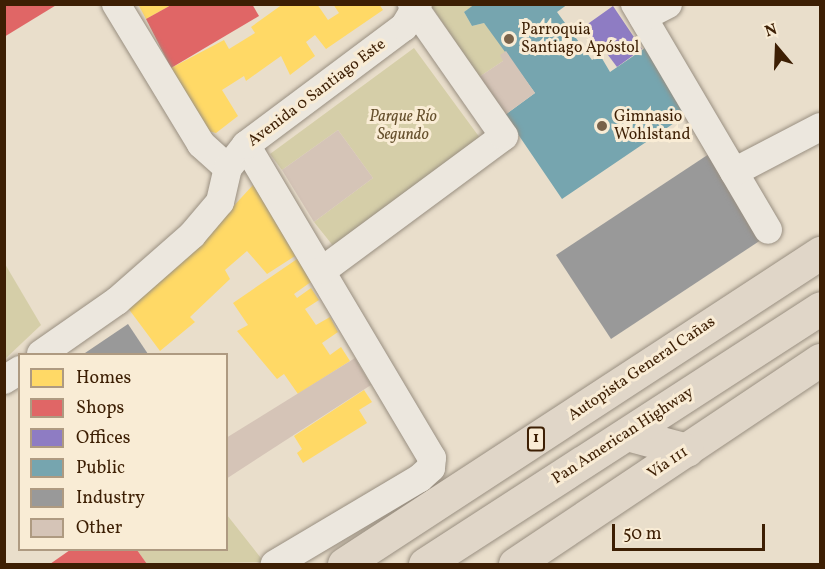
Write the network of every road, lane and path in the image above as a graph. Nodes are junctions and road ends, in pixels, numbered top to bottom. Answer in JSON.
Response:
{"nodes":[{"id":1,"x":116,"y":4,"type":"edge"},
{"id":2,"x":668,"y":4,"type":"edge"},
{"id":3,"x":415,"y":5,"type":"edge"},
{"id":4,"x":639,"y":11,"type":"edge"},
{"id":5,"x":820,"y":126,"type":"edge"},
{"id":6,"x":246,"y":145,"type":"junction"},
{"id":7,"x":228,"y":168,"type":"junction"},
{"id":8,"x":734,"y":172,"type":"junction"},
{"id":9,"x":768,"y":230,"type":"dead end"},
{"id":10,"x":820,"y":253,"type":"edge"},
{"id":11,"x":323,"y":270,"type":"junction"},
{"id":12,"x":820,"y":308,"type":"edge"},
{"id":13,"x":42,"y":353,"type":"edge"},
{"id":14,"x":820,"y":360,"type":"edge"},
{"id":15,"x":18,"y":371,"type":"edge"},
{"id":16,"x":4,"y":380,"type":"edge"},
{"id":17,"x":627,"y":434,"type":"junction"},
{"id":18,"x":687,"y":450,"type":"junction"},
{"id":19,"x":275,"y":564,"type":"edge"},
{"id":20,"x":345,"y":564,"type":"edge"},
{"id":21,"x":425,"y":564,"type":"edge"},
{"id":22,"x":515,"y":564,"type":"edge"}],
"edges":[{"from":1,"to":7,"type":"street"},
{"from":2,"to":4,"type":"street"},
{"from":3,"to":6,"type":"street","name":"Avenida 0 Santiago Este"},
{"from":3,"to":11,"type":"street"},
{"from":4,"to":8,"type":"street"},
{"from":5,"to":8,"type":"street"},
{"from":6,"to":7,"type":"street","name":"Avenida 0 Santiago Este"},
{"from":6,"to":11,"type":"street"},
{"from":7,"to":13,"type":"street","name":"Avenida 0 Santiago Este"},
{"from":8,"to":9,"type":"street"},
{"from":10,"to":20,"type":"main road","name":"Autopista General Cañas","number":"1"},
{"from":11,"to":19,"type":"street"},
{"from":12,"to":17,"type":"main road","name":"Pan American Highway"},
{"from":14,"to":18,"type":"main road","name":"Vía 111"},
{"from":15,"to":16,"type":"street"},
{"from":17,"to":18,"type":"main road"},
{"from":17,"to":21,"type":"main road","name":"Pan American Highway"},
{"from":18,"to":22,"type":"main road","name":"Vía 111"}]}
